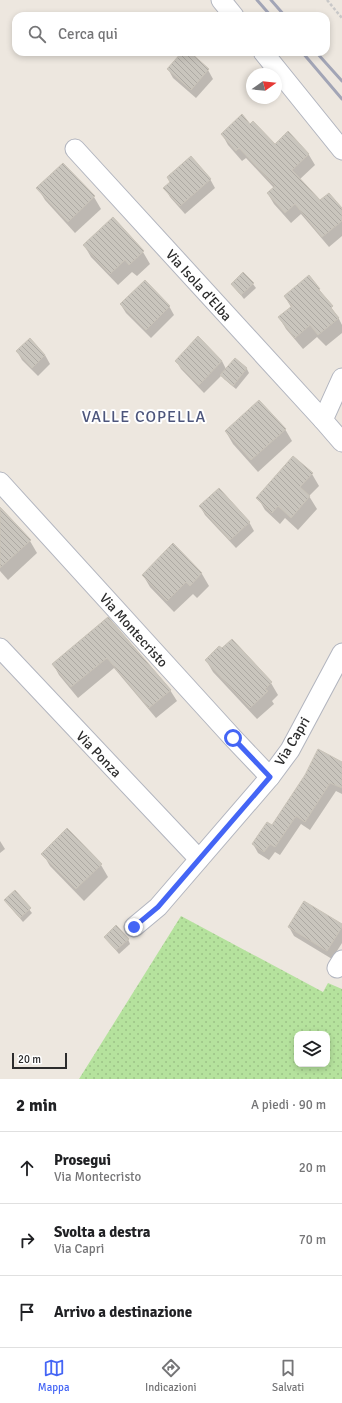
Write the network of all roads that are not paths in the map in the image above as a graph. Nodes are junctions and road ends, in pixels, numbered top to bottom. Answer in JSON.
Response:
{"nodes":[{"id":1,"x":221,"y":0,"type":"edge"},
{"id":2,"x":231,"y":12,"type":"edge"},
{"id":3,"x":266,"y":56,"type":"edge"},
{"id":4,"x":76,"y":149,"type":"dead end"},
{"id":5,"x":342,"y":150,"type":"edge"},
{"id":6,"x":342,"y":378,"type":"edge"},
{"id":7,"x":323,"y":420,"type":"junction"},
{"id":8,"x":342,"y":442,"type":"edge"},
{"id":9,"x":0,"y":482,"type":"edge"},
{"id":10,"x":0,"y":648,"type":"edge"},
{"id":11,"x":342,"y":653,"type":"edge"},
{"id":12,"x":270,"y":777,"type":"junction"},
{"id":13,"x":199,"y":860,"type":"junction"},
{"id":14,"x":134,"y":927,"type":"dead end"}],
"edges":[{"from":1,"to":2,"type":"street"},
{"from":3,"to":5,"type":"street"},
{"from":4,"to":7,"type":"street","name":"Via Isola d'Elba"},
{"from":6,"to":7,"type":"street"},
{"from":7,"to":8,"type":"street"},
{"from":9,"to":12,"type":"street","name":"Via Montecristo"},
{"from":10,"to":13,"type":"street","name":"Via Ponza"},
{"from":11,"to":12,"type":"street","name":"Via Capri"},
{"from":12,"to":13,"type":"street","name":"Via Capri"},
{"from":13,"to":14,"type":"street","name":"Via Capri"}]}
